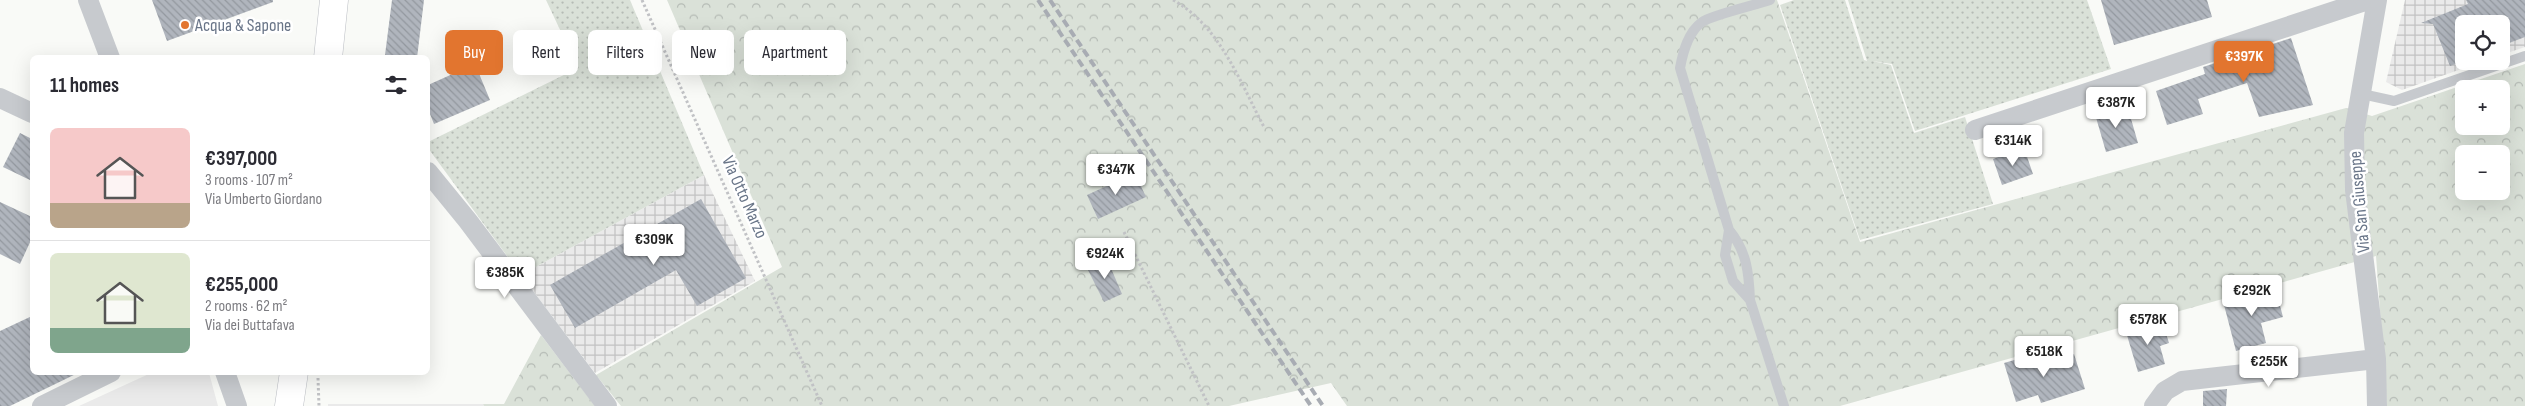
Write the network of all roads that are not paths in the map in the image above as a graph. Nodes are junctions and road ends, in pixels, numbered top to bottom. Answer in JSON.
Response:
{"nodes":[{"id":1,"x":88,"y":0,"type":"edge"},
{"id":2,"x":334,"y":0,"type":"edge"},
{"id":3,"x":1770,"y":0,"type":"edge"},
{"id":4,"x":2368,"y":0,"type":"edge"},
{"id":5,"x":2377,"y":0,"type":"edge"},
{"id":6,"x":109,"y":55,"type":"edge"},
{"id":7,"x":330,"y":55,"type":"edge"},
{"id":8,"x":2525,"y":56,"type":"edge"},
{"id":9,"x":2362,"y":94,"type":"junction"},
{"id":10,"x":0,"y":98,"type":"edge"},
{"id":11,"x":30,"y":112,"type":"edge"},
{"id":12,"x":1975,"y":130,"type":"dead end"},
{"id":13,"x":430,"y":175,"type":"edge"},
{"id":14,"x":1730,"y":230,"type":"junction"},
{"id":15,"x":1750,"y":300,"type":"junction"},
{"id":16,"x":2376,"y":359,"type":"junction"},
{"id":17,"x":105,"y":375,"type":"edge"},
{"id":18,"x":226,"y":375,"type":"edge"},
{"id":19,"x":300,"y":375,"type":"edge"},
{"id":20,"x":292,"y":398,"type":"edge"},
{"id":21,"x":42,"y":406,"type":"edge"},
{"id":22,"x":237,"y":406,"type":"edge"},
{"id":23,"x":607,"y":406,"type":"edge"},
{"id":24,"x":1784,"y":406,"type":"edge"},
{"id":25,"x":2154,"y":406,"type":"edge"},
{"id":26,"x":2376,"y":406,"type":"edge"}],
"edges":[{"from":1,"to":6,"type":"street"},
{"from":2,"to":7,"type":"main road"},
{"from":3,"to":14,"type":"lane"},
{"from":4,"to":12,"type":"street"},
{"from":5,"to":9,"type":"street","name":"Via San Giuseppe"},
{"from":8,"to":9,"type":"lane"},
{"from":9,"to":16,"type":"street","name":"Via San Giuseppe"},
{"from":10,"to":11,"type":"street"},
{"from":13,"to":23,"type":"street"},
{"from":14,"to":15,"type":"lane"},
{"from":14,"to":15,"type":"lane"},
{"from":15,"to":24,"type":"lane"},
{"from":16,"to":25,"type":"street"},
{"from":16,"to":26,"type":"street","name":"Via San Giuseppe"},
{"from":17,"to":21,"type":"street"},
{"from":18,"to":22,"type":"street"},
{"from":19,"to":20,"type":"main road"}]}
